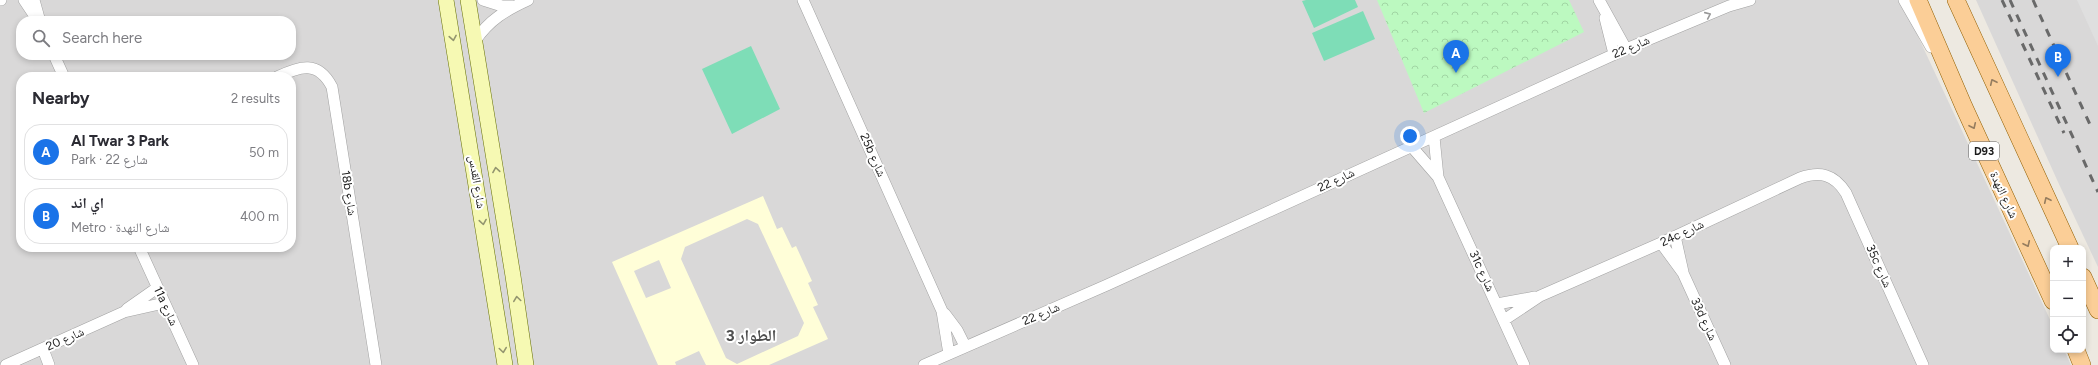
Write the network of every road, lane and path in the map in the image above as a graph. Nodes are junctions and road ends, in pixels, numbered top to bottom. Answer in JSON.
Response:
{"nodes":[{"id":1,"x":24,"y":0,"type":"edge"},
{"id":2,"x":34,"y":0,"type":"edge"},
{"id":3,"x":446,"y":0,"type":"edge"},
{"id":4,"x":468,"y":0,"type":"edge"},
{"id":5,"x":483,"y":0,"type":"edge"},
{"id":6,"x":528,"y":0,"type":"edge"},
{"id":7,"x":803,"y":0,"type":"edge"},
{"id":8,"x":1599,"y":0,"type":"edge"},
{"id":9,"x":1750,"y":0,"type":"edge"},
{"id":10,"x":1904,"y":0,"type":"edge"},
{"id":11,"x":1918,"y":0,"type":"edge"},
{"id":12,"x":1958,"y":3,"type":"edge"},
{"id":13,"x":515,"y":6,"type":"junction"},
{"id":14,"x":1604,"y":11,"type":"junction"},
{"id":15,"x":35,"y":16,"type":"edge"},
{"id":16,"x":38,"y":16,"type":"edge"},
{"id":17,"x":475,"y":41,"type":"junction"},
{"id":18,"x":1626,"y":49,"type":"junction"},
{"id":19,"x":1614,"y":54,"type":"junction"},
{"id":20,"x":56,"y":60,"type":"edge"},
{"id":21,"x":62,"y":72,"type":"edge"},
{"id":22,"x":288,"y":72,"type":"edge"},
{"id":23,"x":1964,"y":107,"type":"junction"},
{"id":24,"x":1434,"y":137,"type":"junction"},
{"id":25,"x":1412,"y":147,"type":"junction"},
{"id":26,"x":1825,"y":174,"type":"joint"},
{"id":27,"x":1438,"y":177,"type":"junction"},
{"id":28,"x":1675,"y":236,"type":"junction"},
{"id":29,"x":1661,"y":243,"type":"junction"},
{"id":30,"x":2069,"y":245,"type":"edge"},
{"id":31,"x":141,"y":252,"type":"edge"},
{"id":32,"x":1683,"y":273,"type":"junction"},
{"id":33,"x":2085,"y":281,"type":"edge"},
{"id":34,"x":157,"y":288,"type":"junction"},
{"id":35,"x":2050,"y":294,"type":"edge"},
{"id":36,"x":1540,"y":296,"type":"junction"},
{"id":37,"x":164,"y":303,"type":"junction"},
{"id":38,"x":1497,"y":304,"type":"junction"},
{"id":39,"x":2098,"y":310,"type":"edge"},
{"id":40,"x":942,"y":311,"type":"junction"},
{"id":41,"x":124,"y":312,"type":"junction"},
{"id":42,"x":1504,"y":320,"type":"junction"},
{"id":43,"x":965,"y":346,"type":"junction"},
{"id":44,"x":39,"y":350,"type":"junction"},
{"id":45,"x":2077,"y":353,"type":"edge"},
{"id":46,"x":949,"y":354,"type":"junction"},
{"id":47,"x":6,"y":365,"type":"edge"},
{"id":48,"x":42,"y":365,"type":"edge"},
{"id":49,"x":49,"y":365,"type":"edge"},
{"id":50,"x":193,"y":365,"type":"edge"},
{"id":51,"x":376,"y":365,"type":"edge"},
{"id":52,"x":505,"y":365,"type":"edge"},
{"id":53,"x":526,"y":365,"type":"edge"},
{"id":54,"x":924,"y":365,"type":"edge"},
{"id":55,"x":1524,"y":365,"type":"edge"},
{"id":56,"x":1725,"y":365,"type":"edge"},
{"id":57,"x":1923,"y":365,"type":"edge"},
{"id":58,"x":2082,"y":365,"type":"edge"}],
"edges":[{"from":1,"to":15,"type":"street"},
{"from":2,"to":16,"type":"street"},
{"from":3,"to":52,"type":"main road","name":"شارع القدس","one_way":true},
{"from":4,"to":17,"type":"main road","name":"شارع القدس"},
{"from":5,"to":13,"type":"street"},
{"from":6,"to":13,"type":"street"},
{"from":7,"to":40,"type":"street","name":"25b شارع"},
{"from":8,"to":14,"type":"street"},
{"from":18,"to":9,"type":"street","name":"شارع 22","one_way":true},
{"from":10,"to":23,"type":"street"},
{"from":11,"to":23,"type":"main road","name":"شارع النهدة","number":"D93"},
{"from":30,"to":12,"type":"main road","one_way":true},
{"from":13,"to":17,"type":"street"},
{"from":14,"to":18,"type":"street"},
{"from":14,"to":19,"type":"street"},
{"from":53,"to":17,"type":"main road","name":"شارع القدس","one_way":true},
{"from":18,"to":19,"type":"street","name":"شارع 22"},
{"from":19,"to":24,"type":"street","name":"شارع 22"},
{"from":20,"to":21,"type":"street"},
{"from":22,"to":51,"type":"street","name":"18b شارع"},
{"from":23,"to":35,"type":"main road","name":"شارع النهدة","number":"D93","one_way":true},
{"from":24,"to":25,"type":"street","name":"شارع 22"},
{"from":24,"to":27,"type":"street","name":"31c شارع"},
{"from":25,"to":27,"type":"street","name":"31c شارع"},
{"from":25,"to":43,"type":"street","name":"شارع 22"},
{"from":26,"to":28,"type":"street","name":"24c شارع"},
{"from":26,"to":57,"type":"street","name":"35c شارع"},
{"from":27,"to":38,"type":"street","name":"31c شارع"},
{"from":28,"to":29,"type":"street","name":"24c شارع"},
{"from":28,"to":32,"type":"street","name":"33d شارع"},
{"from":29,"to":32,"type":"street","name":"33d شارع"},
{"from":29,"to":36,"type":"street","name":"24c شارع"},
{"from":31,"to":34,"type":"street","name":"11a شارع"},
{"from":32,"to":56,"type":"street","name":"33d شارع"},
{"from":33,"to":39,"type":"main road"},
{"from":34,"to":37,"type":"street","name":"11a شارع"},
{"from":34,"to":41,"type":"street","name":"شارع 20"},
{"from":36,"to":38,"type":"street","name":"24c شارع"},
{"from":36,"to":42,"type":"street","name":"24c شارع"},
{"from":37,"to":41,"type":"street","name":"شارع 20"},
{"from":37,"to":50,"type":"street","name":"11a شارع"},
{"from":38,"to":42,"type":"street","name":"31c شارع"},
{"from":40,"to":43,"type":"street","name":"25b شارع"},
{"from":40,"to":46,"type":"street","name":"25b شارع"},
{"from":41,"to":44,"type":"street","name":"شارع 20"},
{"from":42,"to":55,"type":"street","name":"31c شارع"},
{"from":43,"to":46,"type":"street","name":"شارع 22"},
{"from":44,"to":47,"type":"street","name":"شارع 20"},
{"from":44,"to":48,"type":"street"},
{"from":44,"to":49,"type":"street"},
{"from":45,"to":58,"type":"main road"},
{"from":46,"to":54,"type":"street","name":"شارع 22"}]}
